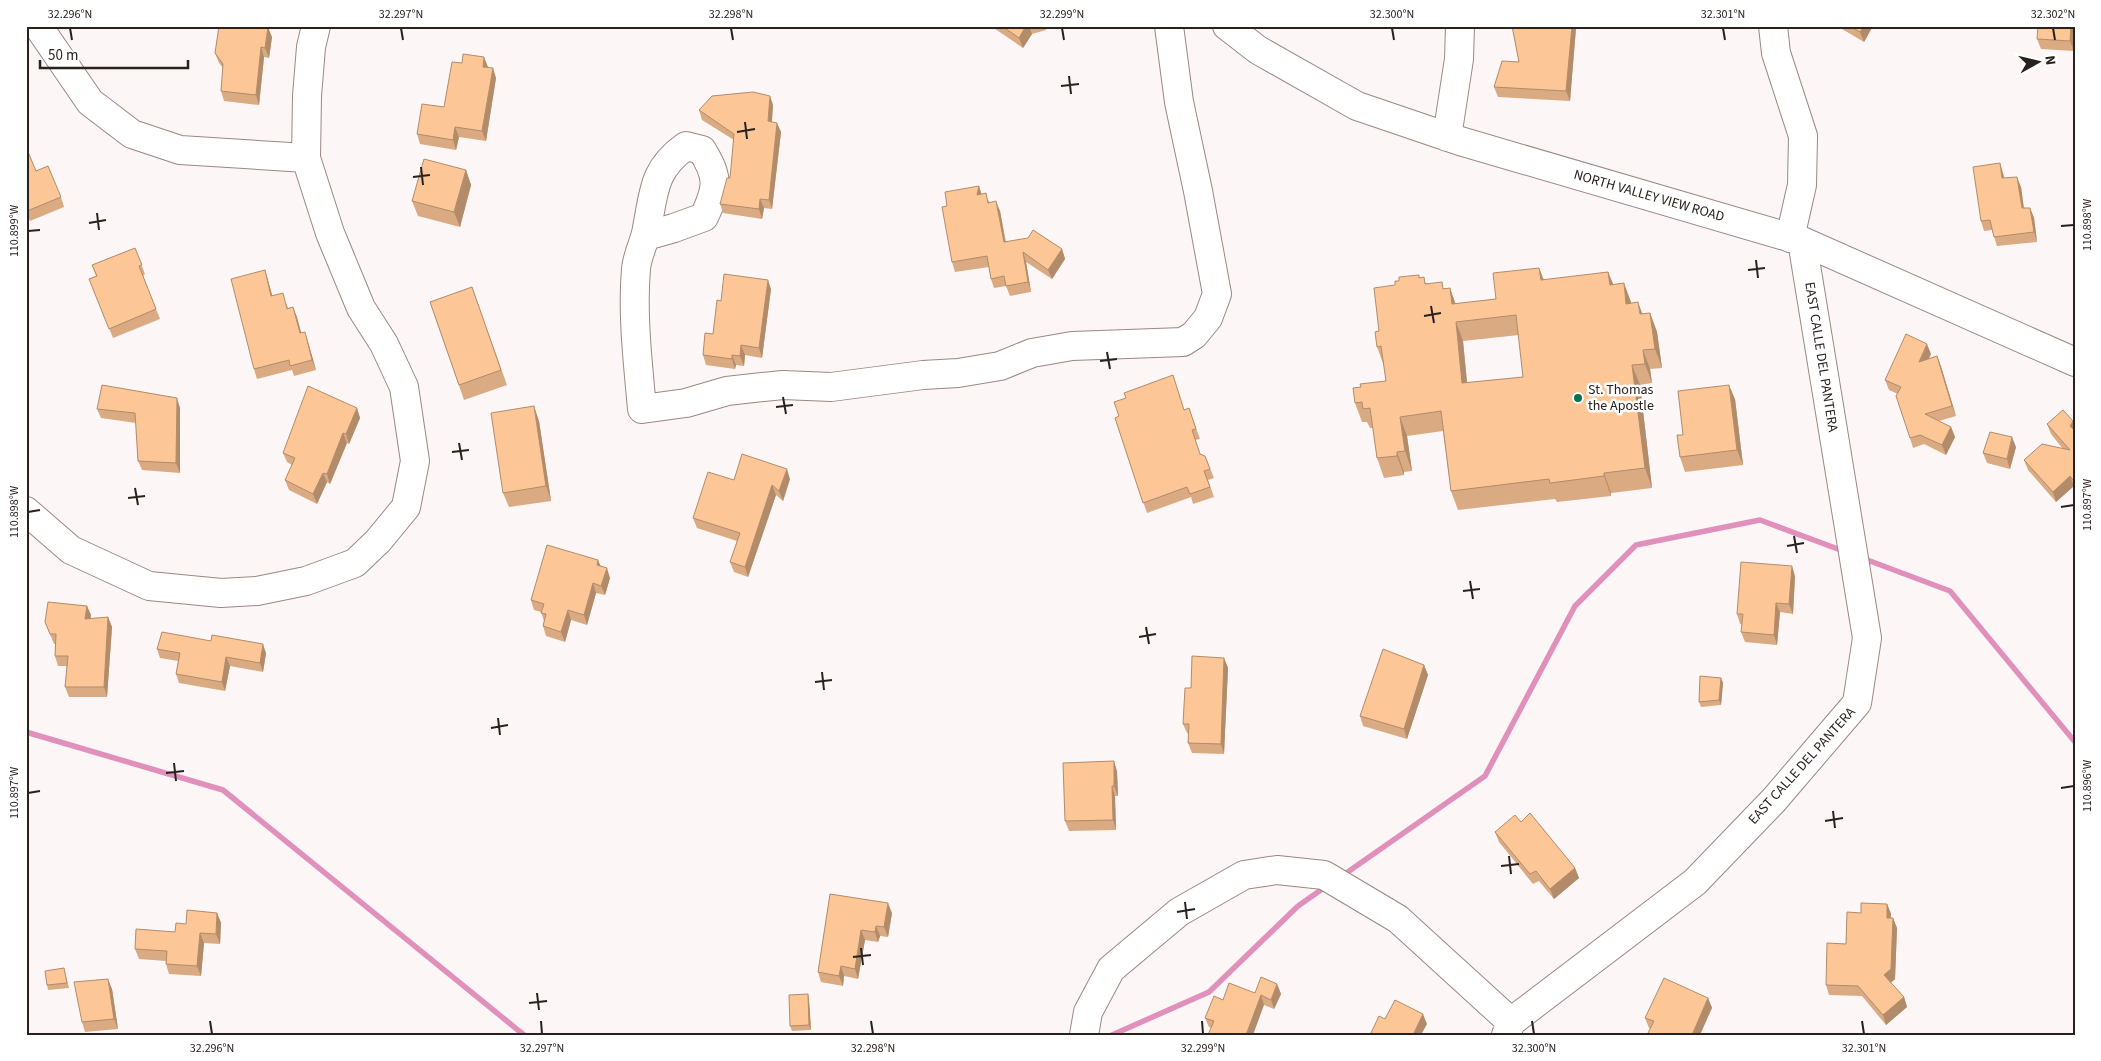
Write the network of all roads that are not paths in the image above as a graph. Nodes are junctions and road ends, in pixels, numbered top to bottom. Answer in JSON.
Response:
{"nodes":[{"id":1,"x":38,"y":26,"type":"edge"},
{"id":2,"x":316,"y":26,"type":"edge"},
{"id":3,"x":1169,"y":26,"type":"edge"},
{"id":4,"x":1227,"y":26,"type":"edge"},
{"id":5,"x":1460,"y":26,"type":"edge"},
{"id":6,"x":1773,"y":26,"type":"edge"},
{"id":7,"x":1447,"y":137,"type":"junction"},
{"id":8,"x":306,"y":158,"type":"junction"},
{"id":9,"x":646,"y":236,"type":"dead end"},
{"id":10,"x":1796,"y":239,"type":"junction"},
{"id":11,"x":2075,"y":362,"type":"edge"},
{"id":12,"x":26,"y":511,"type":"edge"},
{"id":13,"x":1508,"y":1028,"type":"edge"},
{"id":14,"x":1084,"y":1035,"type":"edge"}],
"edges":[{"from":1,"to":8,"type":"street"},
{"from":2,"to":8,"type":"street"},
{"from":3,"to":9,"type":"street"},
{"from":4,"to":7,"type":"street","name":"NORTH VALLEY VIEW ROAD"},
{"from":5,"to":7,"type":"street"},
{"from":6,"to":10,"type":"street"},
{"from":7,"to":10,"type":"street","name":"NORTH VALLEY VIEW ROAD"},
{"from":8,"to":12,"type":"street"},
{"from":10,"to":11,"type":"street","name":"NORTH VALLEY VIEW ROAD"},
{"from":10,"to":13,"type":"street","name":"EAST CALLE DEL PANTERA"},
{"from":13,"to":14,"type":"street"}]}
